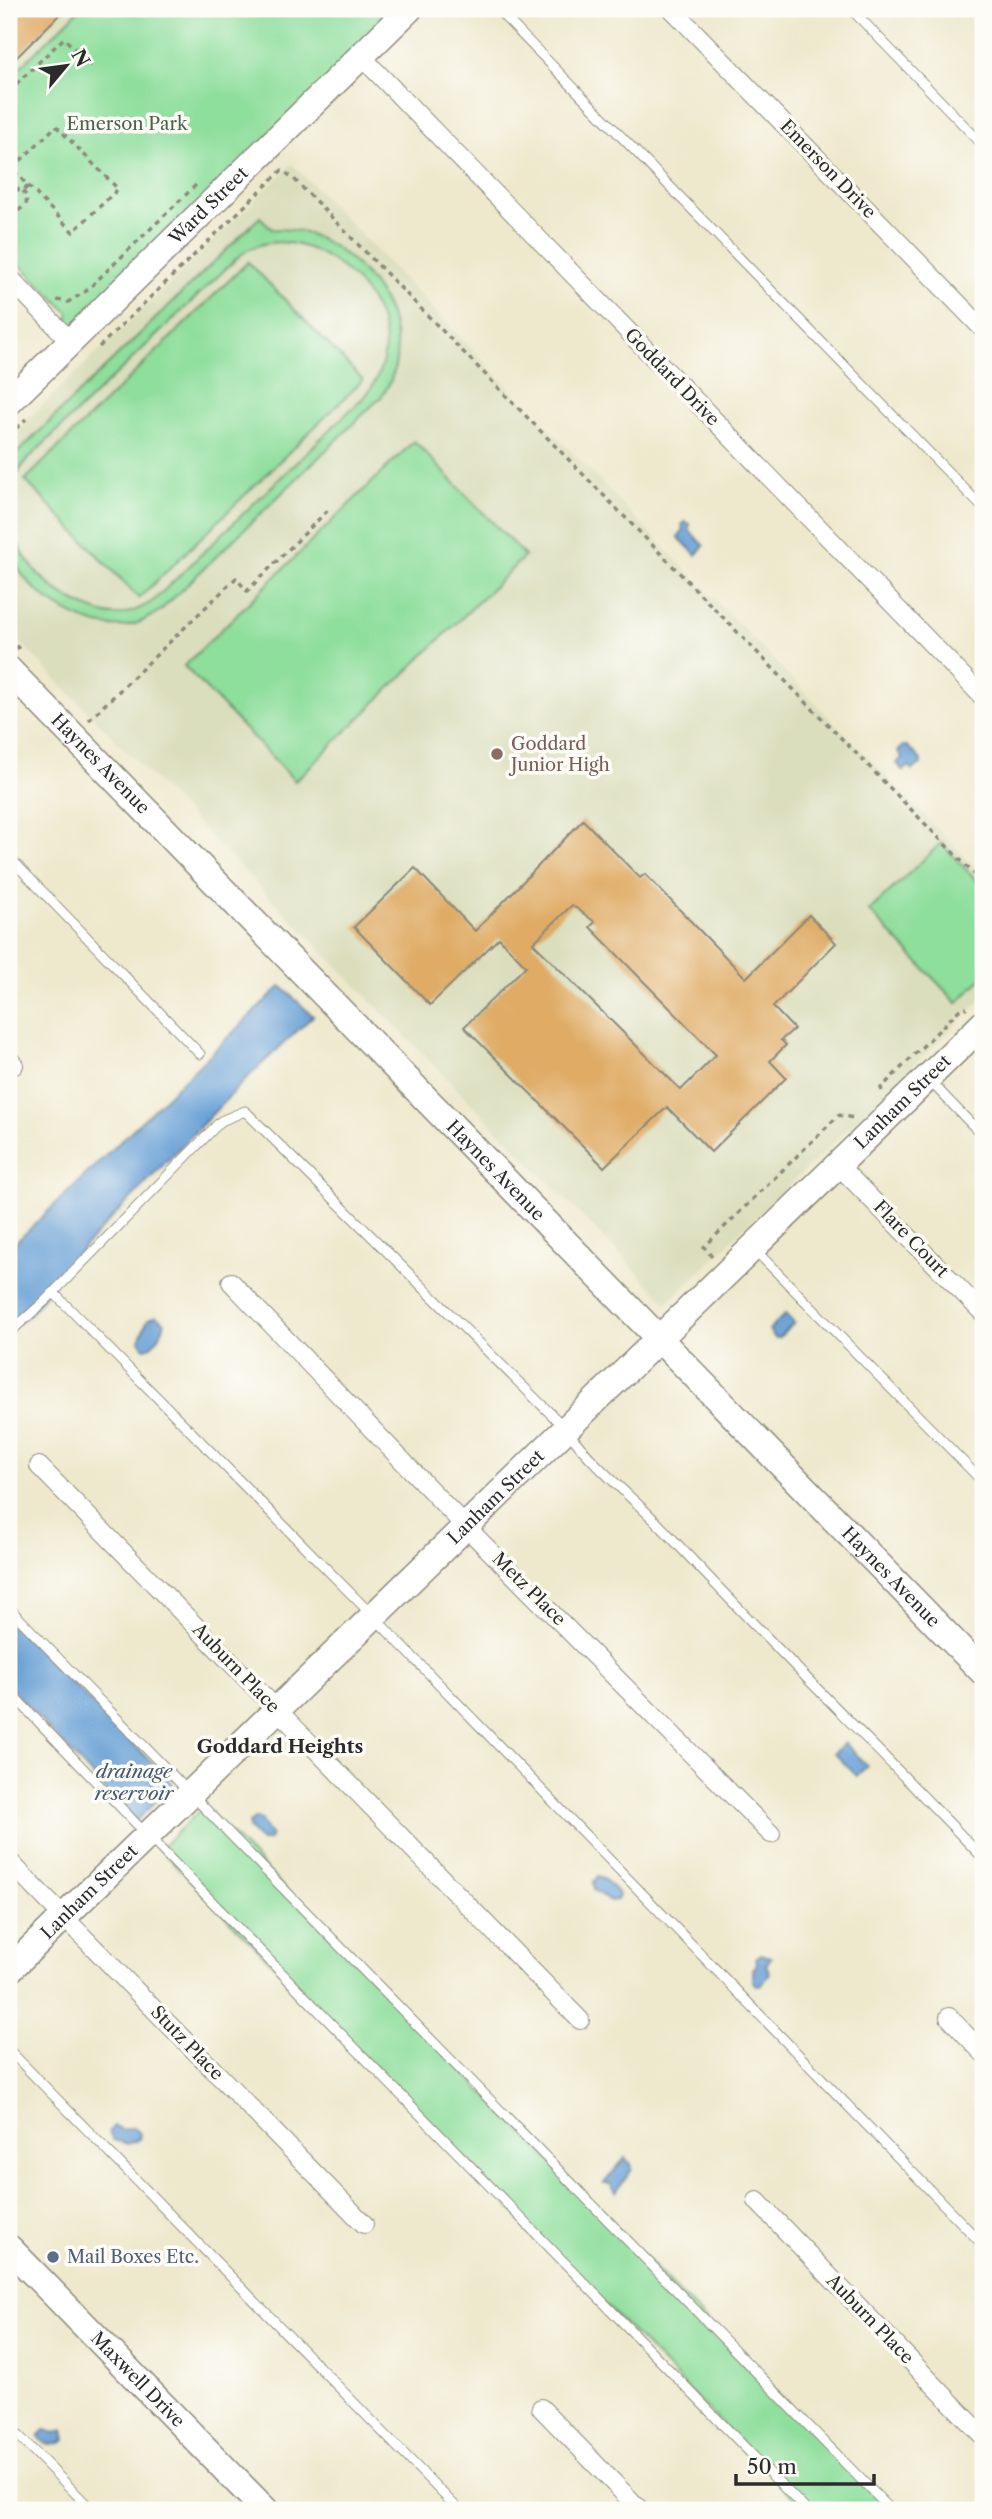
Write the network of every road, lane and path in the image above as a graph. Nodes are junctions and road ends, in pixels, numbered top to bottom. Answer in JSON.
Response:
{"nodes":[{"id":1,"x":409,"y":9,"type":"edge"},
{"id":2,"x":497,"y":9,"type":"edge"},
{"id":3,"x":672,"y":9,"type":"edge"},
{"id":4,"x":851,"y":9,"type":"edge"},
{"id":5,"x":361,"y":56,"type":"junction"},
{"id":6,"x":94,"y":69,"type":"dead end"},
{"id":7,"x":9,"y":91,"type":"edge"},
{"id":8,"x":983,"y":145,"type":"edge"},
{"id":9,"x":202,"y":178,"type":"dead end"},
{"id":10,"x":9,"y":181,"type":"edge"},
{"id":11,"x":28,"y":186,"type":"junction"},
{"id":12,"x":23,"y":191,"type":"junction"},
{"id":13,"x":9,"y":214,"type":"edge"},
{"id":14,"x":9,"y":251,"type":"edge"},
{"id":15,"x":18,"y":261,"type":"dead end"},
{"id":16,"x":9,"y":278,"type":"edge"},
{"id":17,"x":56,"y":300,"type":"dead end"},
{"id":18,"x":983,"y":329,"type":"edge"},
{"id":19,"x":70,"y":341,"type":"junction"},
{"id":20,"x":95,"y":351,"type":"dead end"},
{"id":21,"x":18,"y":409,"type":"edge"},
{"id":22,"x":9,"y":435,"type":"edge"},
{"id":23,"x":983,"y":508,"type":"edge"},
{"id":24,"x":329,"y":509,"type":"dead end"},
{"id":25,"x":9,"y":638,"type":"edge"},
{"id":26,"x":18,"y":664,"type":"edge"},
{"id":27,"x":983,"y":697,"type":"edge"},
{"id":28,"x":87,"y":722,"type":"dead end"},
{"id":29,"x":9,"y":857,"type":"edge"},
{"id":30,"x":983,"y":883,"type":"edge"},
{"id":31,"x":983,"y":996,"type":"edge"},
{"id":32,"x":983,"y":1024,"type":"edge"},
{"id":33,"x":200,"y":1054,"type":"dead end"},
{"id":34,"x":927,"y":1078,"type":"junction"},
{"id":35,"x":882,"y":1098,"type":"dead end"},
{"id":36,"x":856,"y":1118,"type":"dead end"},
{"id":37,"x":983,"y":1136,"type":"edge"},
{"id":38,"x":838,"y":1165,"type":"junction"},
{"id":39,"x":753,"y":1248,"type":"junction"},
{"id":40,"x":706,"y":1266,"type":"dead end"},
{"id":41,"x":230,"y":1282,"type":"dead end"},
{"id":42,"x":53,"y":1292,"type":"junction"},
{"id":43,"x":983,"y":1313,"type":"edge"},
{"id":44,"x":9,"y":1333,"type":"edge"},
{"id":45,"x":659,"y":1340,"type":"junction"},
{"id":46,"x":567,"y":1430,"type":"junction"},
{"id":47,"x":39,"y":1466,"type":"dead end"},
{"id":48,"x":983,"y":1482,"type":"edge"},
{"id":49,"x":467,"y":1527,"type":"junction"},
{"id":50,"x":9,"y":1608,"type":"edge"},
{"id":51,"x":374,"y":1617,"type":"junction"},
{"id":52,"x":983,"y":1672,"type":"edge"},
{"id":53,"x":9,"y":1691,"type":"edge"},
{"id":54,"x":278,"y":1711,"type":"junction"},
{"id":55,"x":192,"y":1794,"type":"junction"},
{"id":56,"x":771,"y":1834,"type":"dead end"},
{"id":57,"x":148,"y":1836,"type":"junction"},
{"id":58,"x":983,"y":1858,"type":"edge"},
{"id":59,"x":9,"y":1861,"type":"edge"},
{"id":60,"x":64,"y":1917,"type":"junction"},
{"id":61,"x":9,"y":1970,"type":"edge"},
{"id":62,"x":949,"y":2017,"type":"dead end"},
{"id":63,"x":580,"y":2020,"type":"dead end"},
{"id":64,"x":9,"y":2050,"type":"edge"},
{"id":65,"x":983,"y":2053,"type":"edge"},
{"id":66,"x":757,"y":2201,"type":"dead end"},
{"id":67,"x":364,"y":2224,"type":"dead end"},
{"id":68,"x":983,"y":2245,"type":"edge"},
{"id":69,"x":9,"y":2248,"type":"edge"},
{"id":70,"x":541,"y":2408,"type":"dead end"},
{"id":71,"x":9,"y":2426,"type":"edge"},
{"id":72,"x":983,"y":2437,"type":"edge"},
{"id":73,"x":92,"y":2510,"type":"edge"},
{"id":74,"x":265,"y":2510,"type":"edge"},
{"id":75,"x":460,"y":2510,"type":"edge"},
{"id":76,"x":640,"y":2510,"type":"edge"},
{"id":77,"x":806,"y":2510,"type":"edge"},
{"id":78,"x":891,"y":2510,"type":"edge"}],
"edges":[{"from":1,"to":5,"type":"street","name":"Ward Street"},
{"from":2,"to":23,"type":"lane"},
{"from":3,"to":18,"type":"street","name":"Emerson Drive"},
{"from":4,"to":8,"type":"lane"},
{"from":5,"to":19,"type":"street","name":"Ward Street"},
{"from":5,"to":27,"type":"street","name":"Goddard Drive"},
{"from":6,"to":7,"type":"path"},
{"from":9,"to":17,"type":"path"},
{"from":10,"to":12,"type":"path"},
{"from":11,"to":11,"type":"path"},
{"from":11,"to":12,"type":"path"},
{"from":12,"to":13,"type":"path"},
{"from":14,"to":15,"type":"path"},
{"from":16,"to":19,"type":"street"},
{"from":19,"to":21,"type":"street","name":"Ward Street"},
{"from":20,"to":30,"type":"path"},
{"from":21,"to":22,"type":"path"},
{"from":24,"to":28,"type":"path"},
{"from":25,"to":26,"type":"path"},
{"from":26,"to":45,"type":"street","name":"Haynes Avenue"},
{"from":29,"to":33,"type":"lane"},
{"from":31,"to":35,"type":"path"},
{"from":32,"to":34,"type":"street","name":"Lanham Street"},
{"from":34,"to":37,"type":"lane"},
{"from":34,"to":38,"type":"street","name":"Lanham Street"},
{"from":36,"to":40,"type":"path"},
{"from":38,"to":39,"type":"street","name":"Lanham Street"},
{"from":38,"to":43,"type":"street","name":"Flare Court"},
{"from":39,"to":45,"type":"street","name":"Lanham Street"},
{"from":39,"to":48,"type":"lane"},
{"from":41,"to":49,"type":"street","name":"Metz Place"},
{"from":42,"to":44,"type":"lane"},
{"from":42,"to":46,"type":"lane"},
{"from":42,"to":51,"type":"lane"},
{"from":45,"to":46,"type":"street","name":"Lanham Street"},
{"from":45,"to":52,"type":"street","name":"Haynes Avenue"},
{"from":46,"to":49,"type":"street","name":"Lanham Street"},
{"from":46,"to":58,"type":"lane"},
{"from":47,"to":54,"type":"street","name":"Auburn Place"},
{"from":49,"to":51,"type":"street","name":"Lanham Street"},
{"from":49,"to":56,"type":"street","name":"Metz Place"},
{"from":50,"to":55,"type":"lane"},
{"from":51,"to":54,"type":"street","name":"Lanham Street"},
{"from":51,"to":68,"type":"lane"},
{"from":53,"to":57,"type":"lane"},
{"from":54,"to":55,"type":"street","name":"Lanham Street"},
{"from":54,"to":63,"type":"street","name":"Auburn Place"},
{"from":55,"to":57,"type":"street","name":"Lanham Street"},
{"from":55,"to":78,"type":"lane"},
{"from":57,"to":60,"type":"street","name":"Lanham Street"},
{"from":57,"to":77,"type":"lane"},
{"from":59,"to":60,"type":"street","name":"Stutz Place"},
{"from":60,"to":61,"type":"street","name":"Lanham Street"},
{"from":60,"to":67,"type":"street","name":"Stutz Place"},
{"from":62,"to":65,"type":"street"},
{"from":64,"to":75,"type":"lane"},
{"from":66,"to":72,"type":"street","name":"Auburn Place"},
{"from":69,"to":74,"type":"street","name":"Maxwell Drive"},
{"from":70,"to":76,"type":"street"},
{"from":71,"to":73,"type":"lane"}]}
